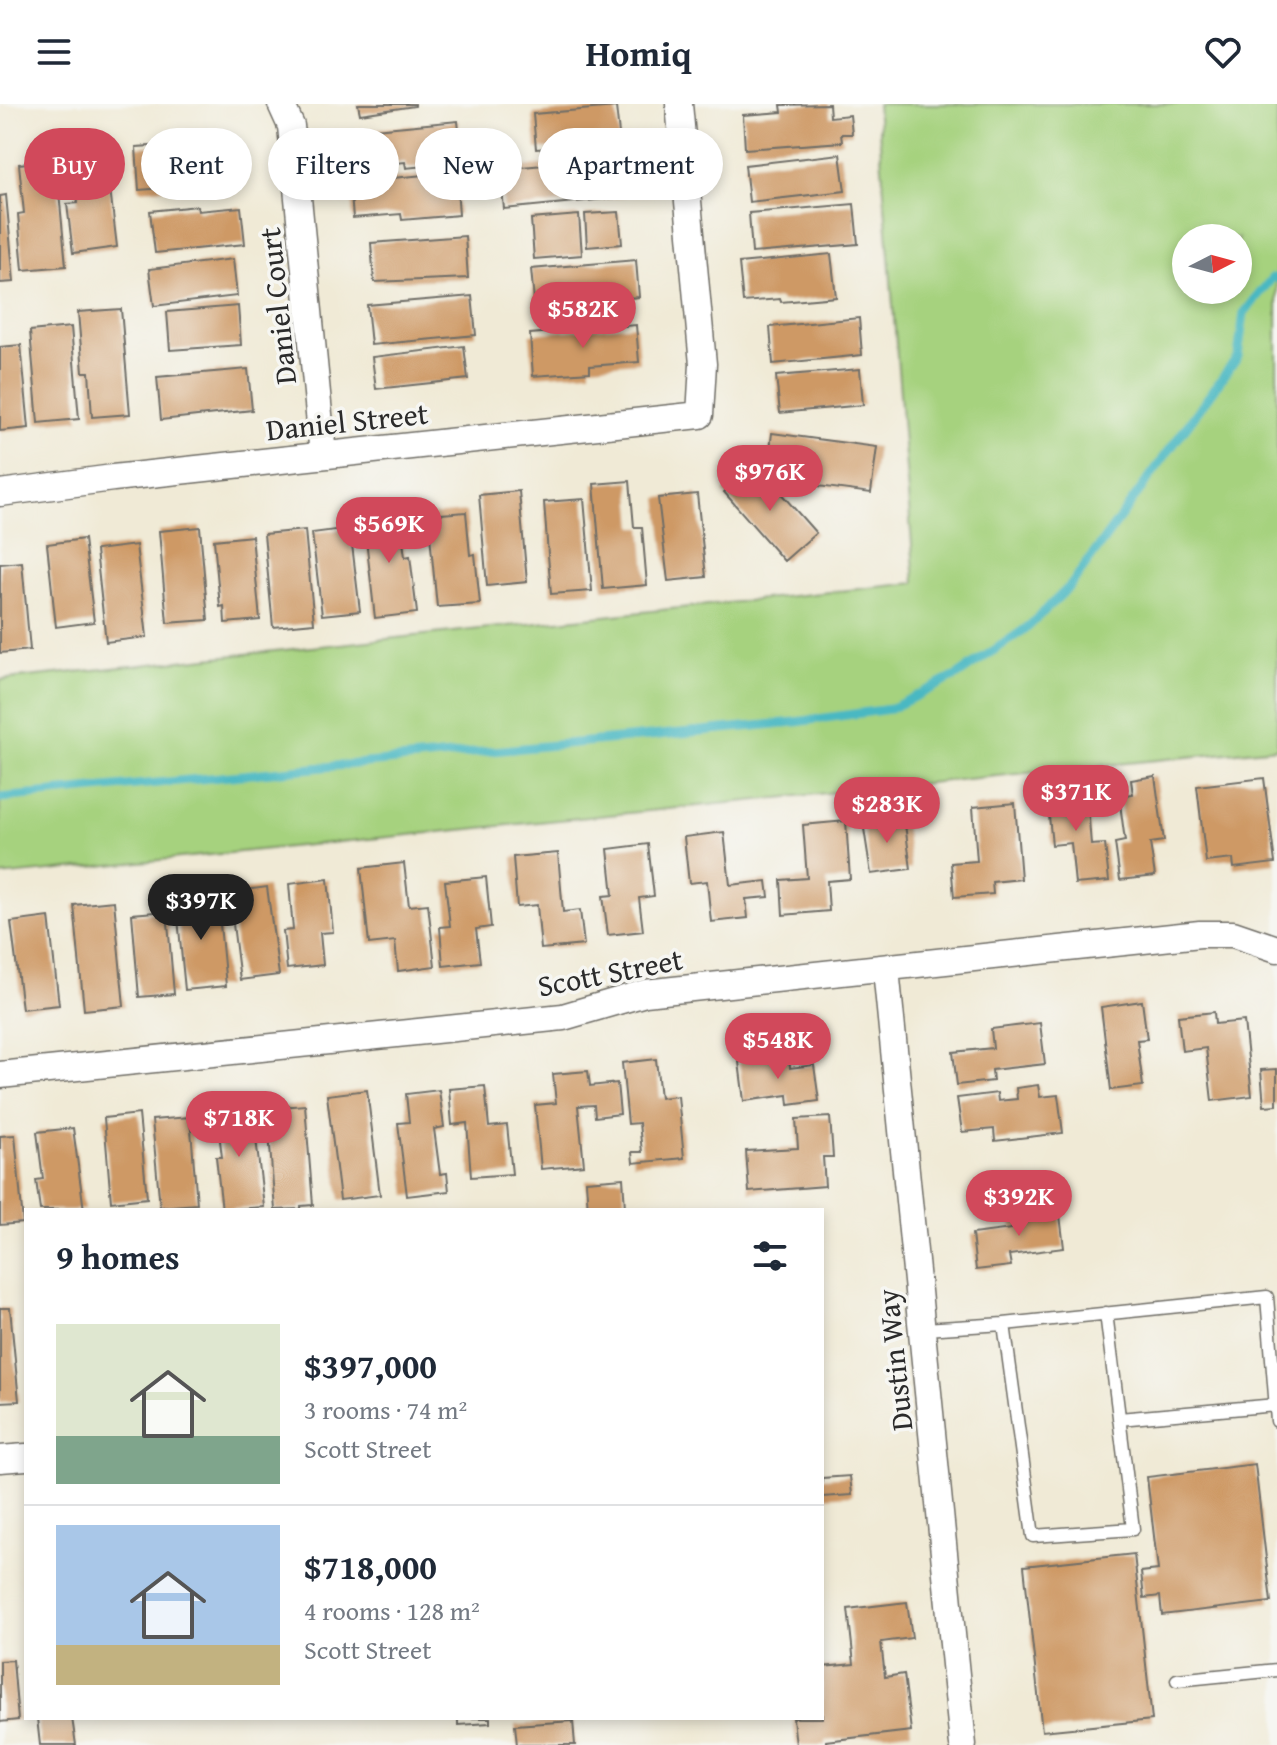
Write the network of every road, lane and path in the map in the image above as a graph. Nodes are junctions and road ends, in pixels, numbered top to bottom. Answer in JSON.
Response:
{"nodes":[{"id":1,"x":281,"y":104,"type":"edge"},
{"id":2,"x":679,"y":104,"type":"edge"},
{"id":3,"x":323,"y":455,"type":"junction"},
{"id":4,"x":0,"y":493,"type":"edge"},
{"id":5,"x":1277,"y":949,"type":"edge"},
{"id":6,"x":886,"y":969,"type":"junction"},
{"id":7,"x":0,"y":1075,"type":"edge"},
{"id":8,"x":1106,"y":1313,"type":"junction"},
{"id":9,"x":1004,"y":1324,"type":"junction"},
{"id":10,"x":924,"y":1329,"type":"junction"},
{"id":11,"x":1276,"y":1405,"type":"edge"},
{"id":12,"x":1119,"y":1419,"type":"junction"},
{"id":13,"x":1277,"y":1421,"type":"edge"},
{"id":14,"x":24,"y":1457,"type":"edge"},
{"id":15,"x":0,"y":1459,"type":"edge"},
{"id":16,"x":1277,"y":1670,"type":"edge"},
{"id":17,"x":1177,"y":1680,"type":"dead end"},
{"id":18,"x":963,"y":1745,"type":"edge"}],
"edges":[{"from":1,"to":3,"type":"street","name":"Daniel Court"},
{"from":2,"to":3,"type":"street","name":"Daniel Street"},
{"from":3,"to":4,"type":"street","name":"Daniel Street"},
{"from":5,"to":6,"type":"street","name":"Scott Street"},
{"from":6,"to":7,"type":"street","name":"Scott Street"},
{"from":6,"to":10,"type":"street","name":"Dustin Way"},
{"from":8,"to":9,"type":"lane"},
{"from":8,"to":11,"type":"lane"},
{"from":8,"to":12,"type":"lane"},
{"from":9,"to":10,"type":"lane"},
{"from":9,"to":12,"type":"lane"},
{"from":10,"to":18,"type":"street","name":"Dustin Way"},
{"from":11,"to":12,"type":"lane"},
{"from":11,"to":13,"type":"lane"},
{"from":14,"to":15,"type":"street"},
{"from":16,"to":17,"type":"lane"}]}
